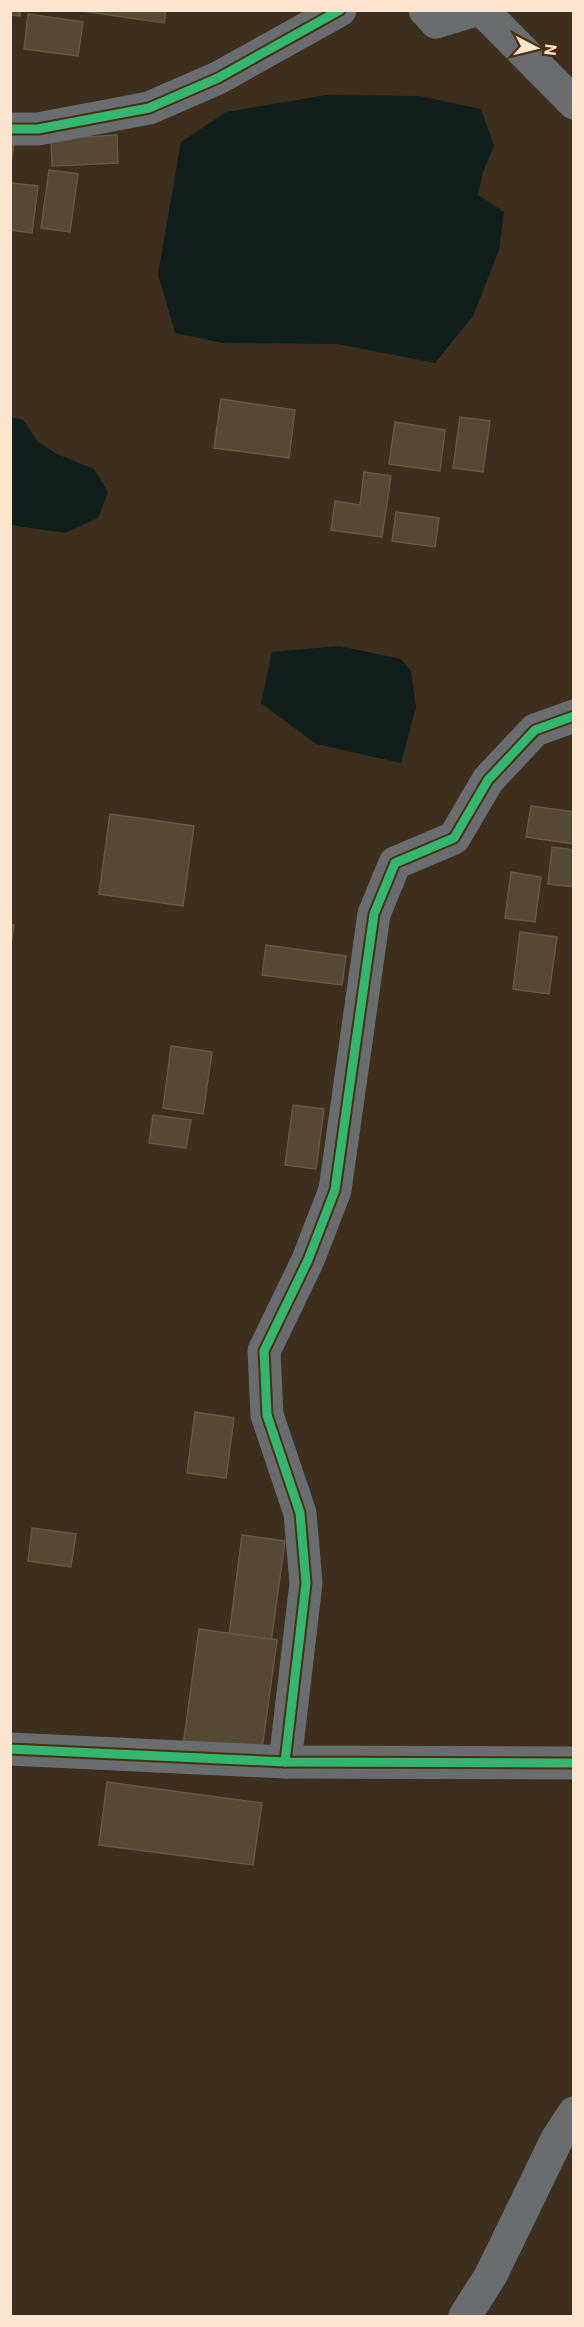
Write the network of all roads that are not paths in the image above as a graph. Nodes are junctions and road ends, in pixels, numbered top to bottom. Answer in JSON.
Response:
{"nodes":[{"id":1,"x":340,"y":10,"type":"edge"},
{"id":2,"x":425,"y":10,"type":"edge"},
{"id":3,"x":476,"y":10,"type":"edge"},
{"id":4,"x":482,"y":10,"type":"edge"},
{"id":5,"x":573,"y":103,"type":"edge"},
{"id":6,"x":10,"y":129,"type":"edge"},
{"id":7,"x":573,"y":716,"type":"edge"},
{"id":8,"x":10,"y":1749,"type":"edge"},
{"id":9,"x":285,"y":1762,"type":"junction"},
{"id":10,"x":573,"y":1764,"type":"edge"},
{"id":11,"x":573,"y":2113,"type":"edge"},
{"id":12,"x":465,"y":2316,"type":"edge"}],
"edges":[{"from":1,"to":6,"type":"street"},
{"from":2,"to":3,"type":"street"},
{"from":4,"to":5,"type":"street"},
{"from":7,"to":9,"type":"street"},
{"from":8,"to":9,"type":"street"},
{"from":9,"to":10,"type":"street"},
{"from":11,"to":12,"type":"street"}]}
